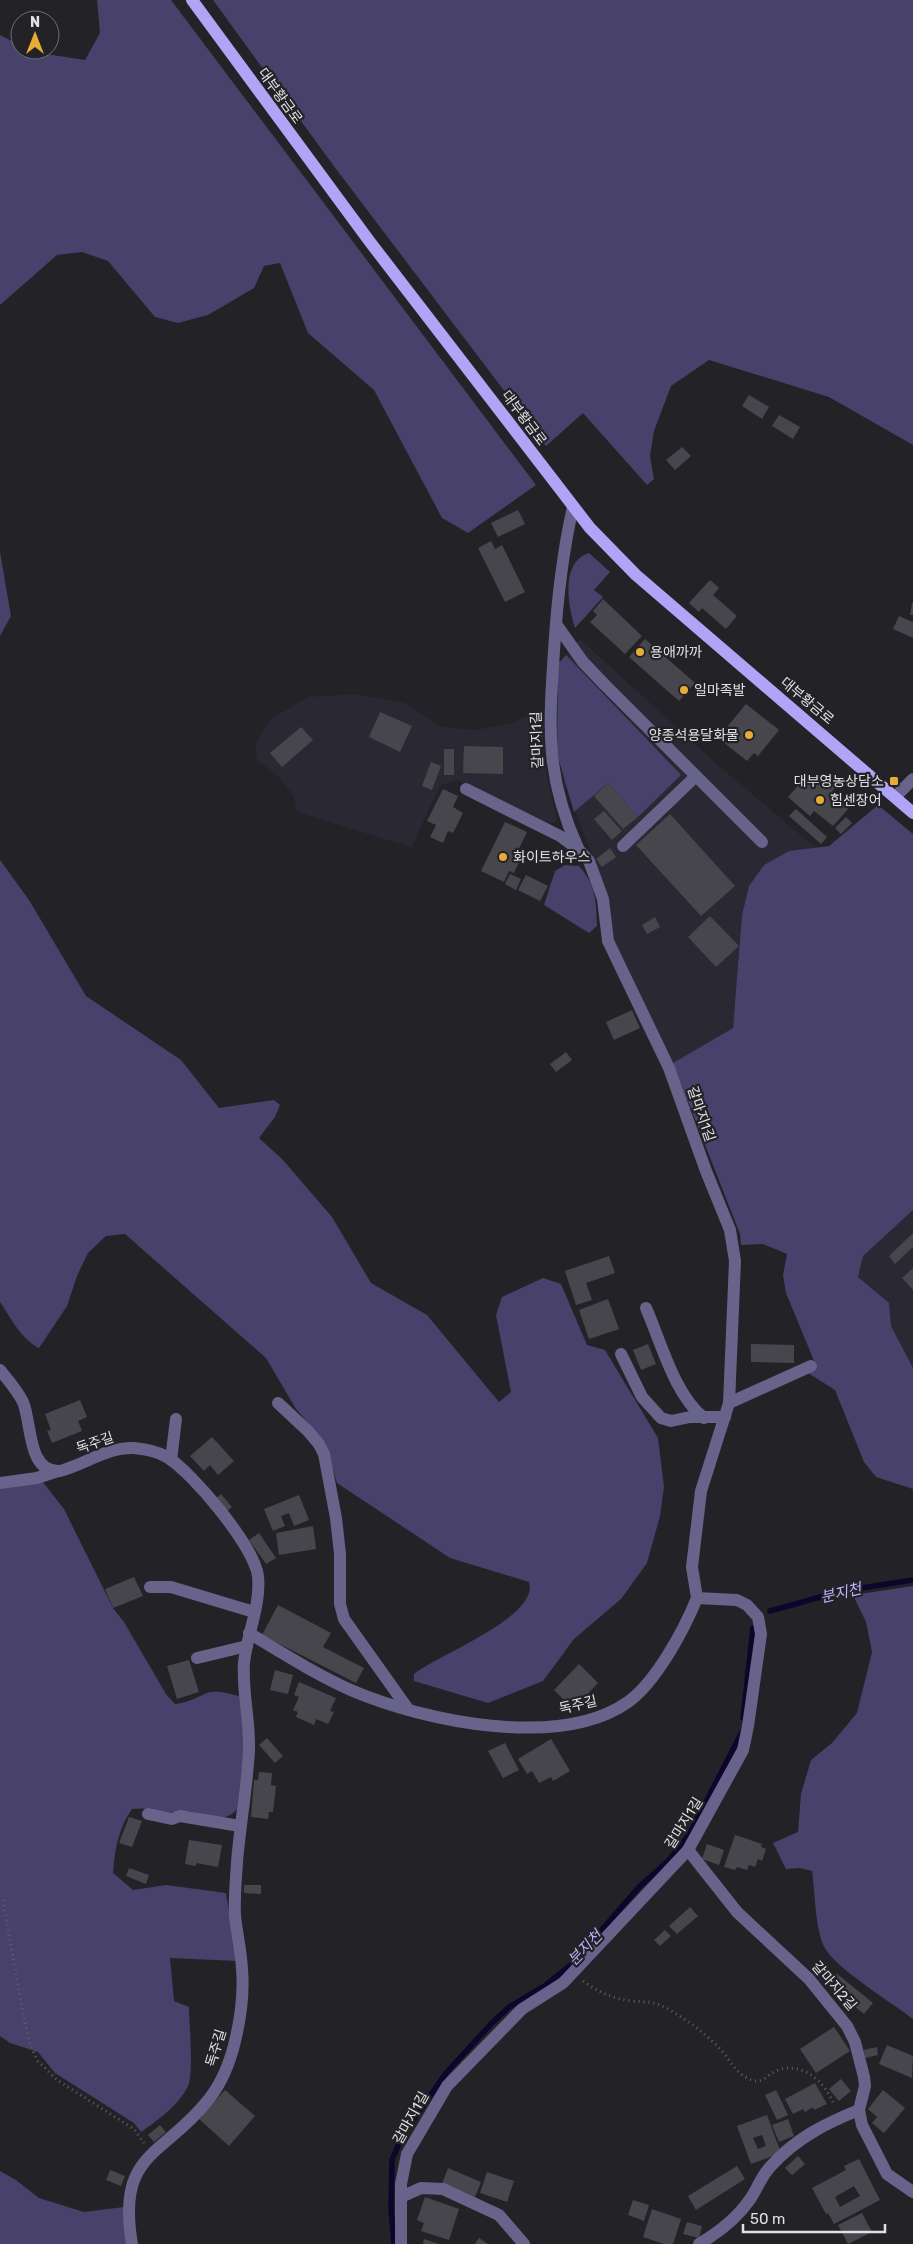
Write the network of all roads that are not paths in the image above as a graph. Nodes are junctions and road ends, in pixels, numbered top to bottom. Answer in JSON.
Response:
{"nodes":[{"id":1,"x":192,"y":0,"type":"edge"},
{"id":2,"x":573,"y":508,"type":"junction"},
{"id":3,"x":556,"y":624,"type":"junction"},
{"id":4,"x":696,"y":776,"type":"junction"},
{"id":5,"x":913,"y":779,"type":"edge"},
{"id":6,"x":466,"y":789,"type":"dead end"},
{"id":7,"x":896,"y":796,"type":"junction"},
{"id":8,"x":913,"y":813,"type":"edge"},
{"id":9,"x":762,"y":842,"type":"dead end"},
{"id":10,"x":623,"y":846,"type":"dead end"},
{"id":11,"x":579,"y":850,"type":"junction"},
{"id":12,"x":646,"y":1308,"type":"dead end"},
{"id":13,"x":621,"y":1354,"type":"dead end"},
{"id":14,"x":811,"y":1366,"type":"dead end"},
{"id":15,"x":0,"y":1370,"type":"edge"},
{"id":16,"x":278,"y":1403,"type":"dead end"},
{"id":17,"x":729,"y":1403,"type":"junction"},
{"id":18,"x":725,"y":1417,"type":"junction"},
{"id":19,"x":704,"y":1418,"type":"junction"},
{"id":20,"x":176,"y":1419,"type":"dead end"},
{"id":21,"x":170,"y":1460,"type":"junction"},
{"id":22,"x":60,"y":1470,"type":"junction"},
{"id":23,"x":0,"y":1483,"type":"edge"},
{"id":24,"x":150,"y":1588,"type":"dead end"},
{"id":25,"x":696,"y":1598,"type":"junction"},
{"id":26,"x":254,"y":1612,"type":"junction"},
{"id":27,"x":248,"y":1640,"type":"junction"},
{"id":28,"x":197,"y":1658,"type":"dead end"},
{"id":29,"x":408,"y":1709,"type":"junction"},
{"id":30,"x":148,"y":1814,"type":"dead end"},
{"id":31,"x":240,"y":1826,"type":"junction"},
{"id":32,"x":688,"y":1850,"type":"junction"},
{"id":33,"x":859,"y":2110,"type":"junction"},
{"id":34,"x":913,"y":2192,"type":"edge"},
{"id":35,"x":401,"y":2197,"type":"junction"},
{"id":36,"x":132,"y":2244,"type":"edge"},
{"id":37,"x":401,"y":2244,"type":"edge"},
{"id":38,"x":524,"y":2244,"type":"edge"},
{"id":39,"x":699,"y":2244,"type":"edge"}],
"edges":[{"from":1,"to":2,"type":"main road","name":"대부황금로"},
{"from":2,"to":3,"type":"lane","name":"갈마지1길"},
{"from":2,"to":7,"type":"main road","name":"대부황금로"},
{"from":3,"to":4,"type":"lane"},
{"from":3,"to":11,"type":"lane","name":"갈마지1길"},
{"from":4,"to":9,"type":"lane"},
{"from":4,"to":10,"type":"lane"},
{"from":5,"to":7,"type":"lane"},
{"from":6,"to":11,"type":"lane","name":"갈마지1길"},
{"from":7,"to":8,"type":"main road","name":"대부황금로"},
{"from":11,"to":17,"type":"lane","name":"갈마지1길"},
{"from":12,"to":19,"type":"lane"},
{"from":13,"to":19,"type":"lane"},
{"from":14,"to":17,"type":"lane"},
{"from":15,"to":22,"type":"lane"},
{"from":16,"to":29,"type":"lane"},
{"from":17,"to":18,"type":"lane","name":"갈마지1길"},
{"from":18,"to":19,"type":"lane"},
{"from":18,"to":25,"type":"lane","name":"갈마지1길"},
{"from":20,"to":21,"type":"lane"},
{"from":21,"to":22,"type":"lane","name":"독주길"},
{"from":21,"to":26,"type":"lane","name":"독주길"},
{"from":22,"to":23,"type":"lane","name":"독주길"},
{"from":24,"to":26,"type":"lane"},
{"from":25,"to":29,"type":"lane","name":"독주길"},
{"from":25,"to":32,"type":"lane","name":"갈마지1길"},
{"from":26,"to":27,"type":"lane","name":"독주길"},
{"from":27,"to":28,"type":"lane"},
{"from":27,"to":29,"type":"lane","name":"독주길"},
{"from":27,"to":31,"type":"lane","name":"독주길"},
{"from":30,"to":31,"type":"lane"},
{"from":31,"to":36,"type":"lane","name":"독주길"},
{"from":32,"to":33,"type":"lane","name":"갈마지2길"},
{"from":32,"to":35,"type":"lane","name":"갈마지1길"},
{"from":33,"to":34,"type":"lane","name":"갈마지2길"},
{"from":33,"to":39,"type":"lane"},
{"from":35,"to":37,"type":"lane","name":"갈마지1길"},
{"from":35,"to":38,"type":"lane"}]}
